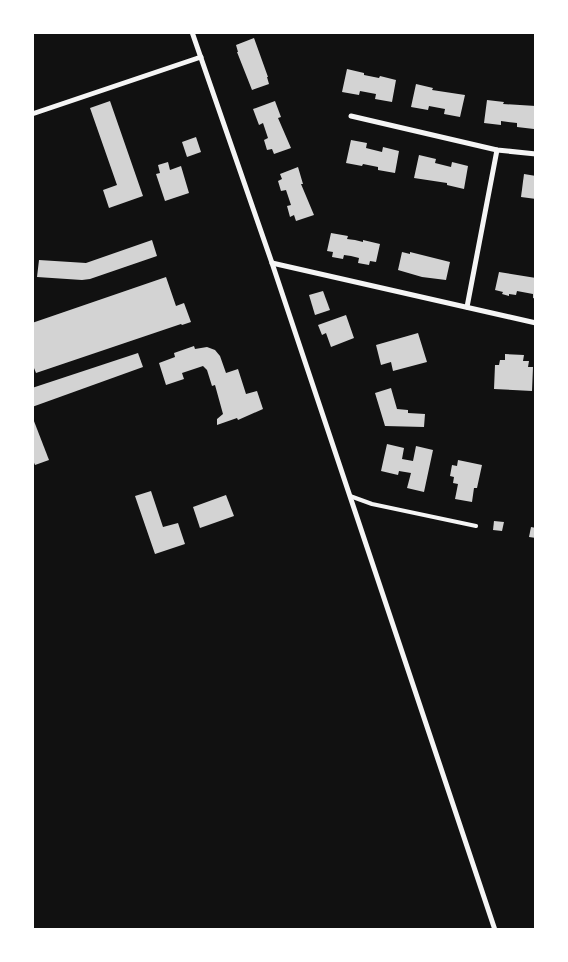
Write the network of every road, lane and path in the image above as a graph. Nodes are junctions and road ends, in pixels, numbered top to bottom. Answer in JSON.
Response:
{"nodes":[{"id":1,"x":192,"y":32,"type":"edge"},
{"id":2,"x":201,"y":57,"type":"junction"},
{"id":3,"x":32,"y":114,"type":"edge"},
{"id":4,"x":351,"y":116,"type":"dead end"},
{"id":5,"x":497,"y":150,"type":"junction"},
{"id":6,"x":536,"y":154,"type":"edge"},
{"id":7,"x":272,"y":263,"type":"junction"},
{"id":8,"x":467,"y":307,"type":"junction"},
{"id":9,"x":536,"y":323,"type":"edge"},
{"id":10,"x":350,"y":496,"type":"junction"},
{"id":11,"x":476,"y":526,"type":"dead end"},
{"id":12,"x":495,"y":930,"type":"edge"}],
"edges":[{"from":1,"to":2,"type":"street"},
{"from":2,"to":3,"type":"street"},
{"from":2,"to":7,"type":"street"},
{"from":4,"to":5,"type":"street"},
{"from":5,"to":6,"type":"street"},
{"from":5,"to":8,"type":"street"},
{"from":7,"to":8,"type":"street"},
{"from":7,"to":10,"type":"street"},
{"from":8,"to":9,"type":"street"},
{"from":10,"to":11,"type":"lane"},
{"from":10,"to":12,"type":"street"}]}
